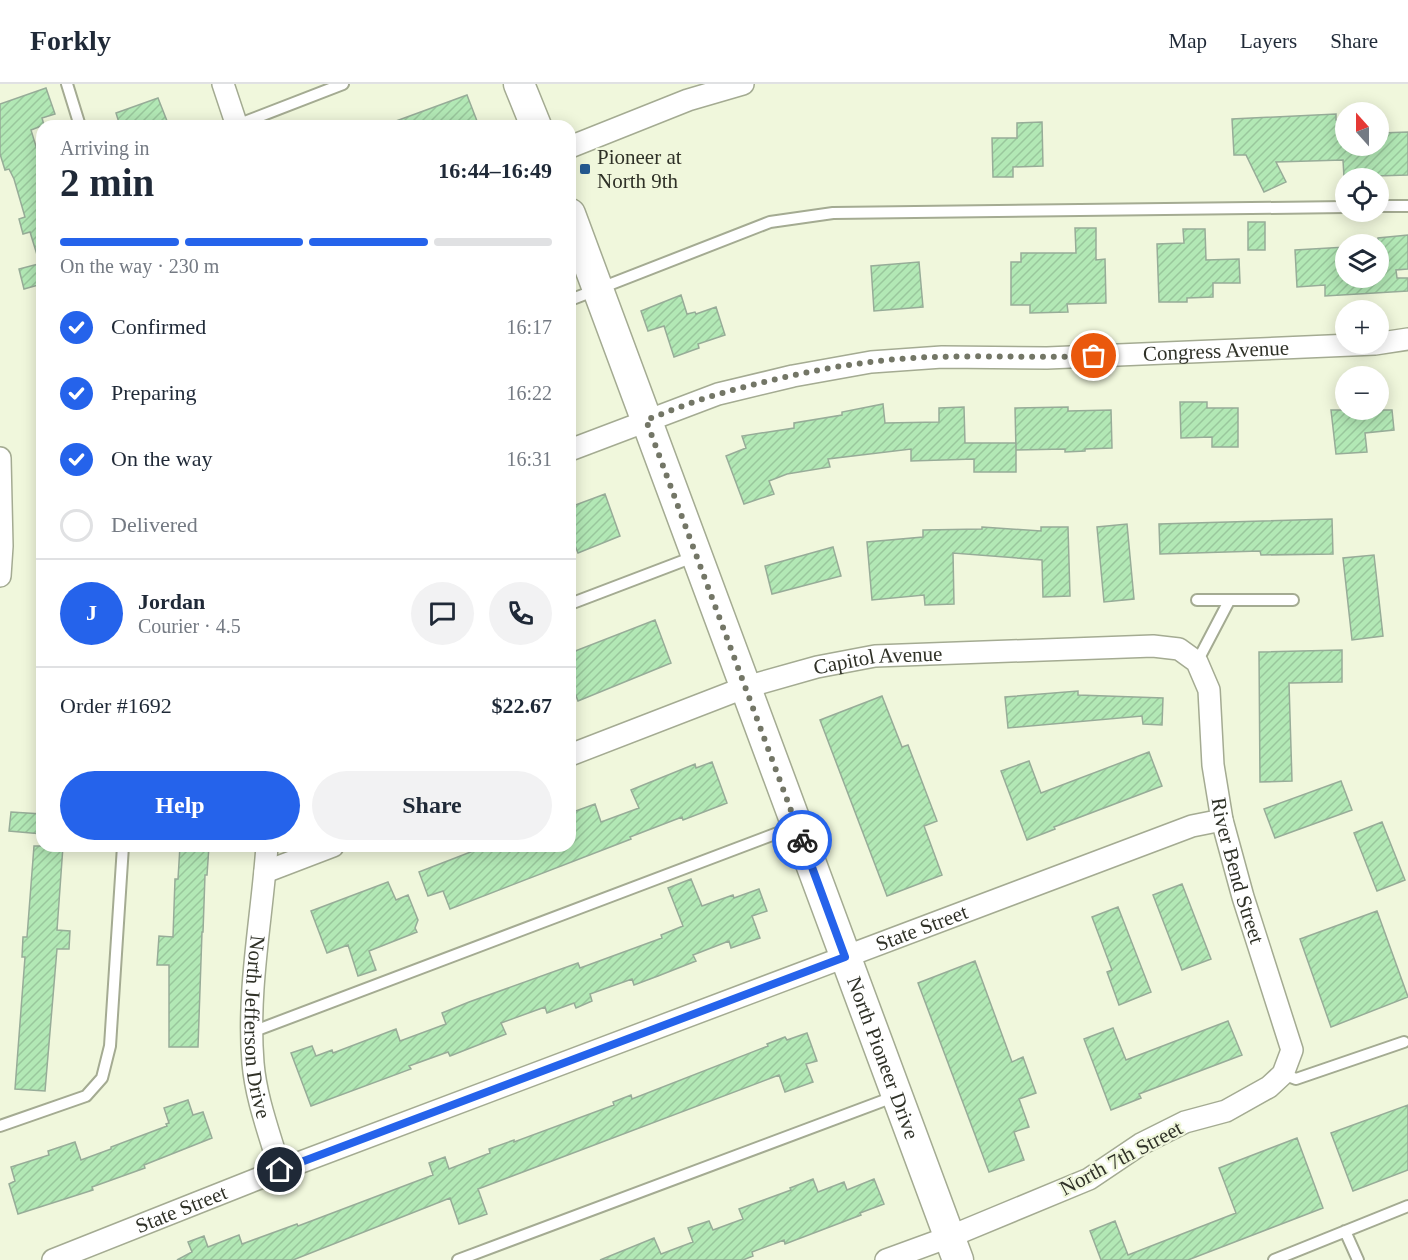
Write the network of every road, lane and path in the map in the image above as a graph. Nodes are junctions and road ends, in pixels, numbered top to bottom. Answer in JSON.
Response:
{"nodes":[{"id":1,"x":67,"y":84,"type":"edge"},
{"id":2,"x":224,"y":84,"type":"edge"},
{"id":3,"x":343,"y":84,"type":"edge"},
{"id":4,"x":519,"y":84,"type":"edge"},
{"id":5,"x":743,"y":84,"type":"edge"},
{"id":6,"x":79,"y":120,"type":"edge"},
{"id":7,"x":235,"y":120,"type":"edge"},
{"id":8,"x":252,"y":120,"type":"edge"},
{"id":9,"x":534,"y":120,"type":"edge"},
{"id":10,"x":576,"y":145,"type":"edge"},
{"id":11,"x":1389,"y":206,"type":"edge"},
{"id":12,"x":1408,"y":206,"type":"edge"},
{"id":13,"x":1335,"y":207,"type":"edge"},
{"id":14,"x":576,"y":230,"type":"edge"},
{"id":15,"x":598,"y":289,"type":"junction"},
{"id":16,"x":576,"y":298,"type":"edge"},
{"id":17,"x":1408,"y":339,"type":"edge"},
{"id":18,"x":646,"y":420,"type":"junction"},
{"id":19,"x":576,"y":448,"type":"edge"},
{"id":20,"x":0,"y":458,"type":"edge"},
{"id":21,"x":697,"y":555,"type":"junction"},
{"id":22,"x":0,"y":576,"type":"edge"},
{"id":23,"x":1197,"y":600,"type":"dead end"},
{"id":24,"x":1293,"y":600,"type":"dead end"},
{"id":25,"x":1229,"y":601,"type":"junction"},
{"id":26,"x":576,"y":602,"type":"edge"},
{"id":27,"x":1197,"y":662,"type":"junction"},
{"id":28,"x":746,"y":687,"type":"junction"},
{"id":29,"x":576,"y":753,"type":"edge"},
{"id":30,"x":1222,"y":820,"type":"junction"},
{"id":31,"x":797,"y":826,"type":"junction"},
{"id":32,"x":123,"y":852,"type":"edge"},
{"id":33,"x":267,"y":852,"type":"edge"},
{"id":34,"x":317,"y":852,"type":"edge"},
{"id":35,"x":265,"y":872,"type":"junction"},
{"id":36,"x":845,"y":957,"type":"junction"},
{"id":37,"x":252,"y":1032,"type":"junction"},
{"id":38,"x":1404,"y":1042,"type":"dead end"},
{"id":39,"x":1283,"y":1074,"type":"junction"},
{"id":40,"x":897,"y":1095,"type":"junction"},
{"id":41,"x":0,"y":1126,"type":"edge"},
{"id":42,"x":280,"y":1170,"type":"junction"},
{"id":43,"x":1407,"y":1209,"type":"edge"},
{"id":44,"x":1346,"y":1231,"type":"junction"},
{"id":45,"x":954,"y":1248,"type":"edge"},
{"id":46,"x":1294,"y":1256,"type":"edge"},
{"id":47,"x":52,"y":1260,"type":"edge"},
{"id":48,"x":458,"y":1260,"type":"edge"},
{"id":49,"x":886,"y":1260,"type":"edge"},
{"id":50,"x":1274,"y":1260,"type":"edge"},
{"id":51,"x":1358,"y":1260,"type":"edge"}],
"edges":[{"from":1,"to":6,"type":"lane"},
{"from":2,"to":7,"type":"street"},
{"from":3,"to":8,"type":"lane"},
{"from":4,"to":9,"type":"street"},
{"from":5,"to":10,"type":"street"},
{"from":11,"to":12,"type":"lane"},
{"from":13,"to":15,"type":"lane"},
{"from":14,"to":15,"type":"street","name":"North Pioneer Drive"},
{"from":15,"to":16,"type":"lane"},
{"from":15,"to":18,"type":"street","name":"North Pioneer Drive"},
{"from":17,"to":18,"type":"street","name":"Congress Avenue"},
{"from":18,"to":19,"type":"street","name":"Congress Avenue"},
{"from":18,"to":21,"type":"street","name":"North Pioneer Drive"},
{"from":20,"to":22,"type":"street"},
{"from":21,"to":26,"type":"lane"},
{"from":21,"to":28,"type":"street","name":"North Pioneer Drive"},
{"from":23,"to":25,"type":"lane"},
{"from":24,"to":25,"type":"lane"},
{"from":25,"to":27,"type":"lane"},
{"from":27,"to":28,"type":"street","name":"Capitol Avenue"},
{"from":27,"to":30,"type":"street","name":"River Bend Street"},
{"from":28,"to":29,"type":"street","name":"Capitol Avenue"},
{"from":28,"to":31,"type":"street","name":"North Pioneer Drive"},
{"from":30,"to":36,"type":"street","name":"State Street"},
{"from":30,"to":39,"type":"street","name":"River Bend Street"},
{"from":31,"to":36,"type":"street","name":"North Pioneer Drive"},
{"from":31,"to":37,"type":"lane"},
{"from":32,"to":41,"type":"lane"},
{"from":33,"to":35,"type":"street","name":"North Jefferson Drive"},
{"from":34,"to":35,"type":"street"},
{"from":35,"to":37,"type":"street","name":"North Jefferson Drive"},
{"from":36,"to":40,"type":"street","name":"North Pioneer Drive"},
{"from":36,"to":42,"type":"street","name":"State Street"},
{"from":37,"to":42,"type":"street","name":"North Jefferson Drive"},
{"from":38,"to":39,"type":"lane"},
{"from":39,"to":45,"type":"street","name":"North 7th Street"},
{"from":40,"to":45,"type":"street","name":"North Pioneer Drive"},
{"from":40,"to":48,"type":"lane"},
{"from":42,"to":47,"type":"street","name":"State Street"},
{"from":43,"to":44,"type":"lane"},
{"from":44,"to":46,"type":"lane"},
{"from":44,"to":51,"type":"lane"},
{"from":45,"to":49,"type":"street","name":"North 7th Street"},
{"from":46,"to":50,"type":"lane"}]}
